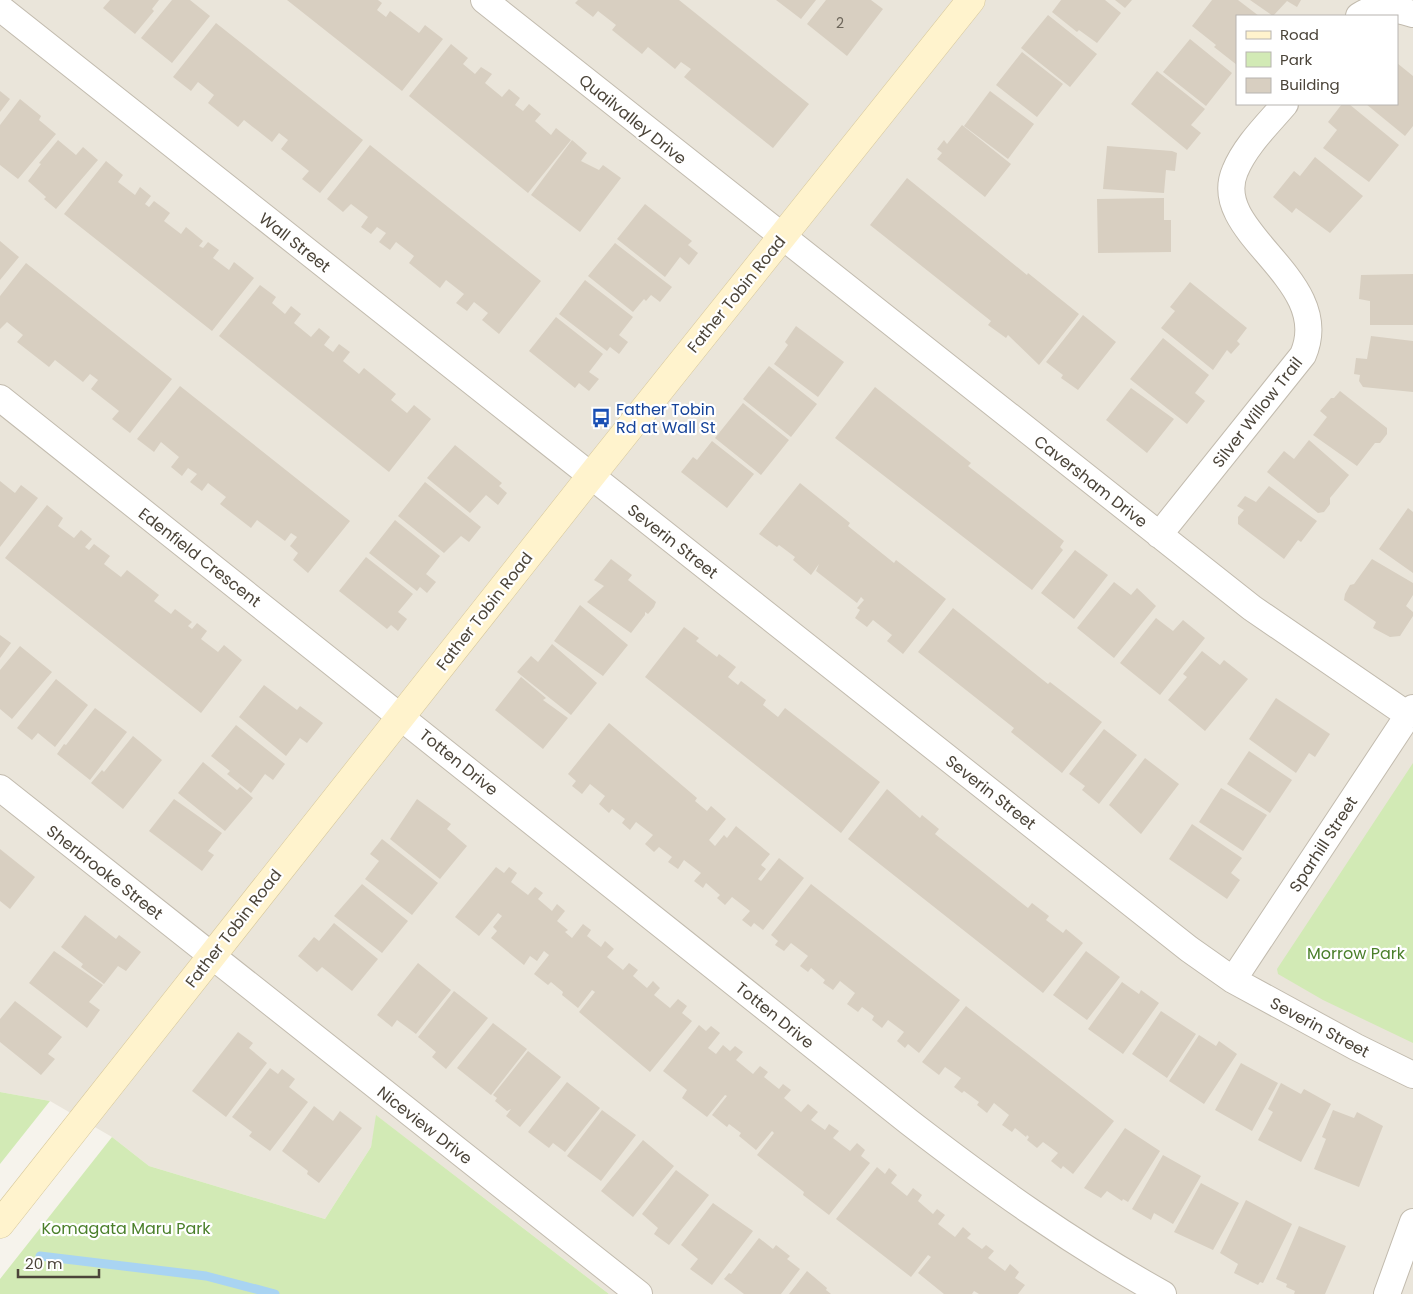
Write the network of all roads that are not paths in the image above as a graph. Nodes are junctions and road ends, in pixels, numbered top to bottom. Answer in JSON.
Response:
{"nodes":[{"id":1,"x":484,"y":0,"type":"edge"},
{"id":2,"x":971,"y":0,"type":"edge"},
{"id":3,"x":0,"y":8,"type":"edge"},
{"id":4,"x":1413,"y":14,"type":"edge"},
{"id":5,"x":1360,"y":15,"type":"edge"},
{"id":6,"x":1284,"y":105,"type":"edge"},
{"id":7,"x":782,"y":237,"type":"junction"},
{"id":8,"x":0,"y":398,"type":"edge"},
{"id":9,"x":591,"y":476,"type":"junction"},
{"id":10,"x":1159,"y":535,"type":"junction"},
{"id":11,"x":1411,"y":712,"type":"edge"},
{"id":12,"x":401,"y":715,"type":"junction"},
{"id":13,"x":0,"y":788,"type":"edge"},
{"id":14,"x":211,"y":956,"type":"junction"},
{"id":15,"x":1233,"y":980,"type":"junction"},
{"id":16,"x":1413,"y":1075,"type":"edge"},
{"id":17,"x":1413,"y":1222,"type":"edge"},
{"id":18,"x":0,"y":1224,"type":"edge"},
{"id":19,"x":638,"y":1294,"type":"edge"},
{"id":20,"x":1163,"y":1294,"type":"edge"},
{"id":21,"x":1387,"y":1294,"type":"edge"}],
"edges":[{"from":1,"to":7,"type":"street","name":"Quailvalley Drive"},
{"from":2,"to":7,"type":"street","name":"Father Tobin Road"},
{"from":3,"to":9,"type":"street","name":"Wall Street"},
{"from":4,"to":5,"type":"street"},
{"from":6,"to":10,"type":"street","name":"Silver Willow Trail"},
{"from":7,"to":9,"type":"street","name":"Father Tobin Road"},
{"from":7,"to":10,"type":"street","name":"Caversham Drive"},
{"from":8,"to":12,"type":"street","name":"Edenfield Crescent"},
{"from":9,"to":12,"type":"street","name":"Father Tobin Road"},
{"from":9,"to":15,"type":"street","name":"Severin Street"},
{"from":10,"to":11,"type":"street","name":"Caversham Drive"},
{"from":11,"to":15,"type":"street","name":"Sparhill Street"},
{"from":12,"to":14,"type":"street","name":"Father Tobin Road"},
{"from":12,"to":20,"type":"street","name":"Totten Drive"},
{"from":13,"to":14,"type":"street","name":"Sherbrooke Street"},
{"from":14,"to":18,"type":"street","name":"Father Tobin Road"},
{"from":14,"to":19,"type":"street","name":"Niceview Drive"},
{"from":15,"to":16,"type":"street","name":"Severin Street"},
{"from":17,"to":21,"type":"street"}]}
